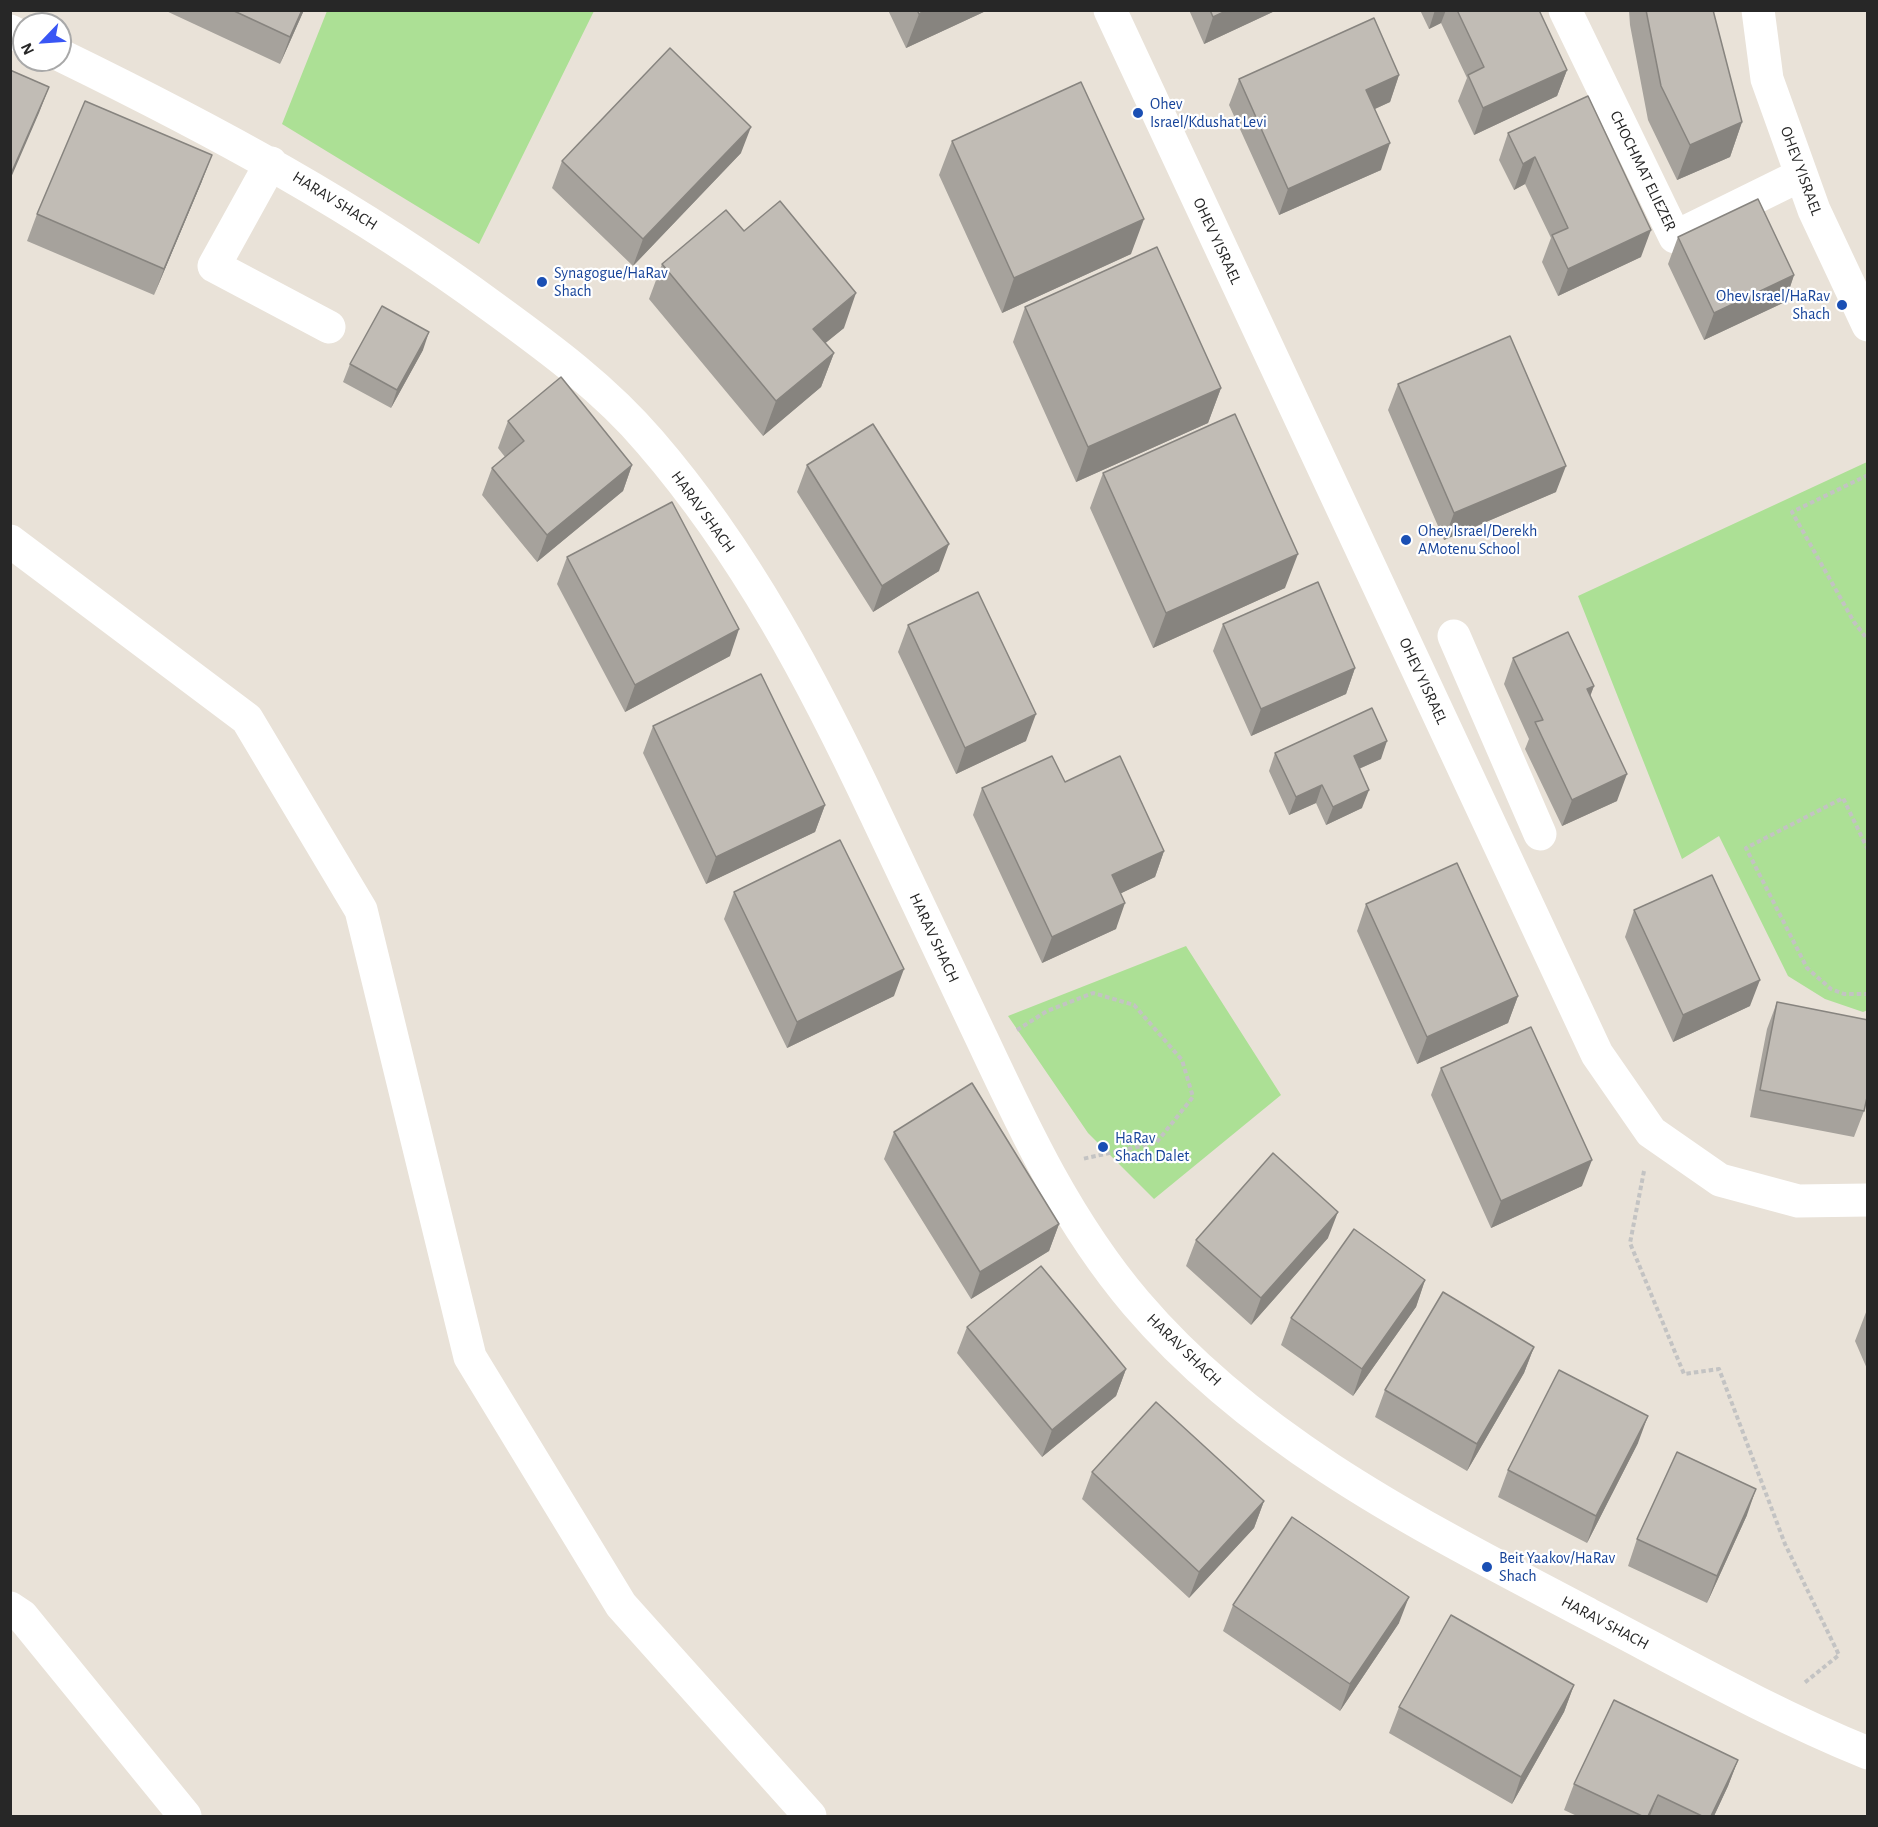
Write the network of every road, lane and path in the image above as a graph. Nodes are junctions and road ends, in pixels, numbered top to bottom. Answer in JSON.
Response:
{"nodes":[{"id":1,"x":1110,"y":10,"type":"edge"},
{"id":2,"x":1565,"y":10,"type":"edge"},
{"id":3,"x":1758,"y":10,"type":"edge"},
{"id":4,"x":72,"y":61,"type":"edge"},
{"id":5,"x":271,"y":163,"type":"junction"},
{"id":6,"x":1801,"y":175,"type":"junction"},
{"id":7,"x":1868,"y":325,"type":"edge"},
{"id":8,"x":329,"y":327,"type":"dead end"},
{"id":9,"x":1868,"y":475,"type":"edge"},
{"id":10,"x":10,"y":541,"type":"edge"},
{"id":11,"x":1454,"y":636,"type":"dead end"},
{"id":12,"x":1868,"y":640,"type":"edge"},
{"id":13,"x":1495,"y":730,"type":"junction"},
{"id":14,"x":1452,"y":744,"type":"junction"},
{"id":15,"x":1540,"y":834,"type":"dead end"},
{"id":16,"x":1868,"y":850,"type":"edge"},
{"id":17,"x":1868,"y":994,"type":"edge"},
{"id":18,"x":987,"y":1049,"type":"junction"},
{"id":19,"x":1651,"y":1132,"type":"junction"},
{"id":20,"x":1043,"y":1168,"type":"junction"},
{"id":21,"x":1868,"y":1200,"type":"edge"},
{"id":22,"x":10,"y":1608,"type":"edge"},
{"id":23,"x":1770,"y":1710,"type":"junction"},
{"id":24,"x":1868,"y":1753,"type":"edge"},
{"id":25,"x":184,"y":1816,"type":"edge"},
{"id":26,"x":810,"y":1816,"type":"edge"}],
"edges":[{"from":1,"to":14,"type":"street","name":"OHEV YISRAEL"},
{"from":2,"to":6,"type":"street","name":"CHOCHMAT ELIEZER"},
{"from":3,"to":6,"type":"street","name":"OHEV YISRAEL"},
{"from":4,"to":5,"type":"street","name":"HARAV SHACH"},
{"from":5,"to":8,"type":"street"},
{"from":5,"to":18,"type":"street","name":"HARAV SHACH"},
{"from":6,"to":7,"type":"street","name":"OHEV YISRAEL"},
{"from":9,"to":12,"type":"path"},
{"from":10,"to":26,"type":"street"},
{"from":11,"to":13,"type":"street"},
{"from":13,"to":14,"type":"street"},
{"from":13,"to":15,"type":"street"},
{"from":14,"to":19,"type":"street","name":"OHEV YISRAEL"},
{"from":16,"to":17,"type":"path"},
{"from":18,"to":20,"type":"street","name":"HARAV SHACH"},
{"from":18,"to":20,"type":"path"},
{"from":19,"to":21,"type":"street","name":"OHEV YISRAEL"},
{"from":19,"to":23,"type":"path"},
{"from":20,"to":23,"type":"street","name":"HARAV SHACH"},
{"from":22,"to":25,"type":"street"},
{"from":23,"to":24,"type":"street","name":"HARAV SHACH"}]}
